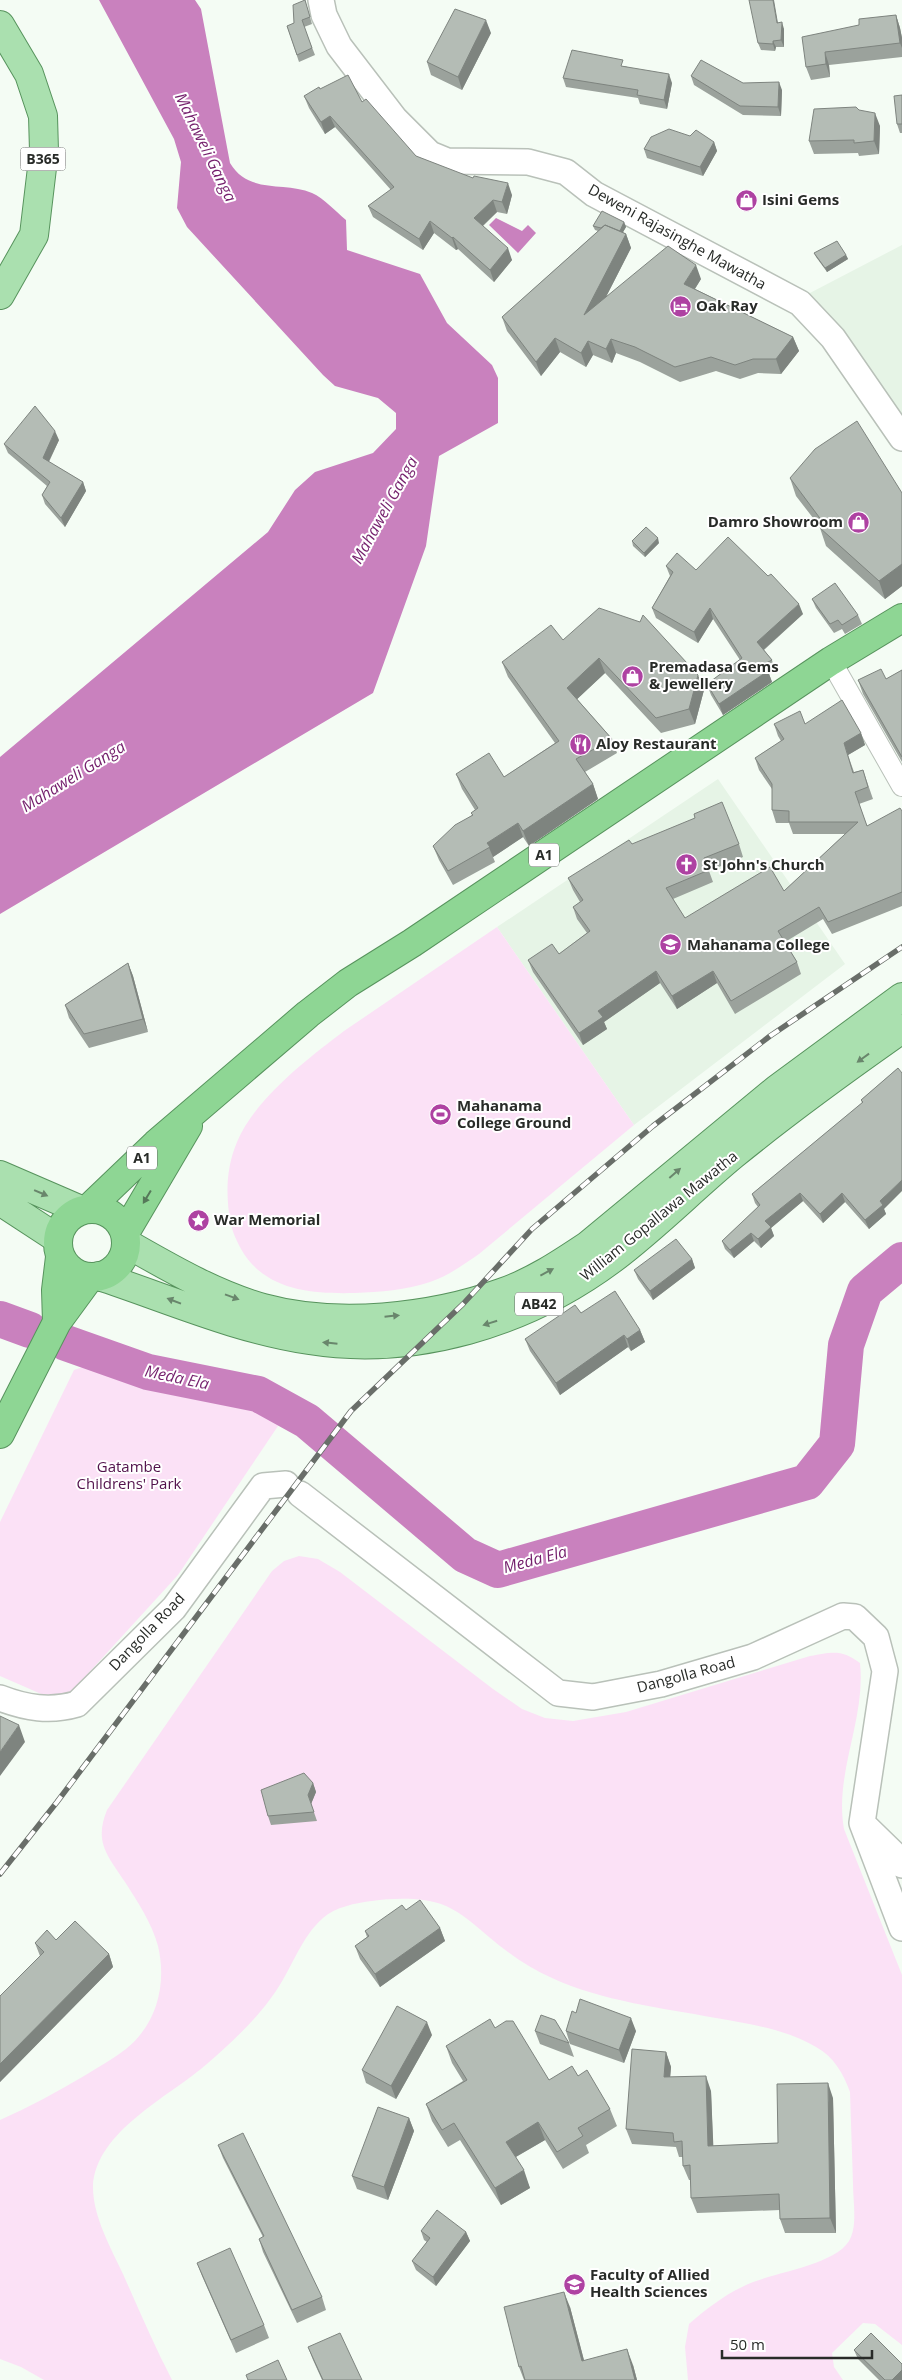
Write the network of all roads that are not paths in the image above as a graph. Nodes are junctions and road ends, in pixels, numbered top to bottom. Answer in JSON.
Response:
{"nodes":[{"id":1,"x":321,"y":0,"type":"edge"},
{"id":2,"x":0,"y":25,"type":"edge"},
{"id":3,"x":0,"y":295,"type":"edge"},
{"id":4,"x":902,"y":438,"type":"edge"},
{"id":5,"x":902,"y":618,"type":"edge"},
{"id":6,"x":831,"y":662,"type":"junction"},
{"id":7,"x":902,"y":786,"type":"edge"},
{"id":8,"x":902,"y":997,"type":"edge"},
{"id":9,"x":902,"y":1029,"type":"edge"},
{"id":10,"x":197,"y":1109,"type":"junction"},
{"id":11,"x":0,"y":1175,"type":"edge"},
{"id":12,"x":0,"y":1202,"type":"edge"},
{"id":13,"x":84,"y":1210,"type":"junction"},
{"id":14,"x":126,"y":1238,"type":"junction"},
{"id":15,"x":59,"y":1248,"type":"junction"},
{"id":16,"x":94,"y":1277,"type":"junction"},
{"id":17,"x":56,"y":1322,"type":"junction"},
{"id":18,"x":0,"y":1434,"type":"edge"},
{"id":19,"x":0,"y":1698,"type":"edge"},
{"id":20,"x":862,"y":1824,"type":"junction"},
{"id":21,"x":902,"y":1865,"type":"edge"},
{"id":22,"x":902,"y":1928,"type":"edge"}],
"edges":[{"from":1,"to":4,"type":"street","name":"Deweni Rajasinghe Mawatha"},
{"from":2,"to":3,"type":"main road","number":"B365"},
{"from":5,"to":6,"type":"highway","number":"A1"},
{"from":6,"to":7,"type":"street"},
{"from":6,"to":10,"type":"highway","number":"A1"},
{"from":14,"to":8,"type":"main road","name":"William Gopallawa Mawatha","number":"AB42","one_way":true},
{"from":9,"to":16,"type":"main road","name":"William Gopallawa Mawatha","number":"AB42","one_way":true},
{"from":10,"to":13,"type":"highway","number":"A1"},
{"from":10,"to":14,"type":"highway","number":"A1","one_way":true},
{"from":11,"to":13,"type":"main road","one_way":true},
{"from":12,"to":15,"type":"main road"},
{"from":13,"to":14,"type":"highway"},
{"from":13,"to":15,"type":"highway"},
{"from":14,"to":16,"type":"highway"},
{"from":15,"to":16,"type":"highway"},
{"from":15,"to":17,"type":"highway"},
{"from":16,"to":17,"type":"highway"},
{"from":17,"to":18,"type":"highway"},
{"from":19,"to":20,"type":"street","name":"Dangolla Road"},
{"from":20,"to":21,"type":"street"},
{"from":20,"to":22,"type":"street"}]}
